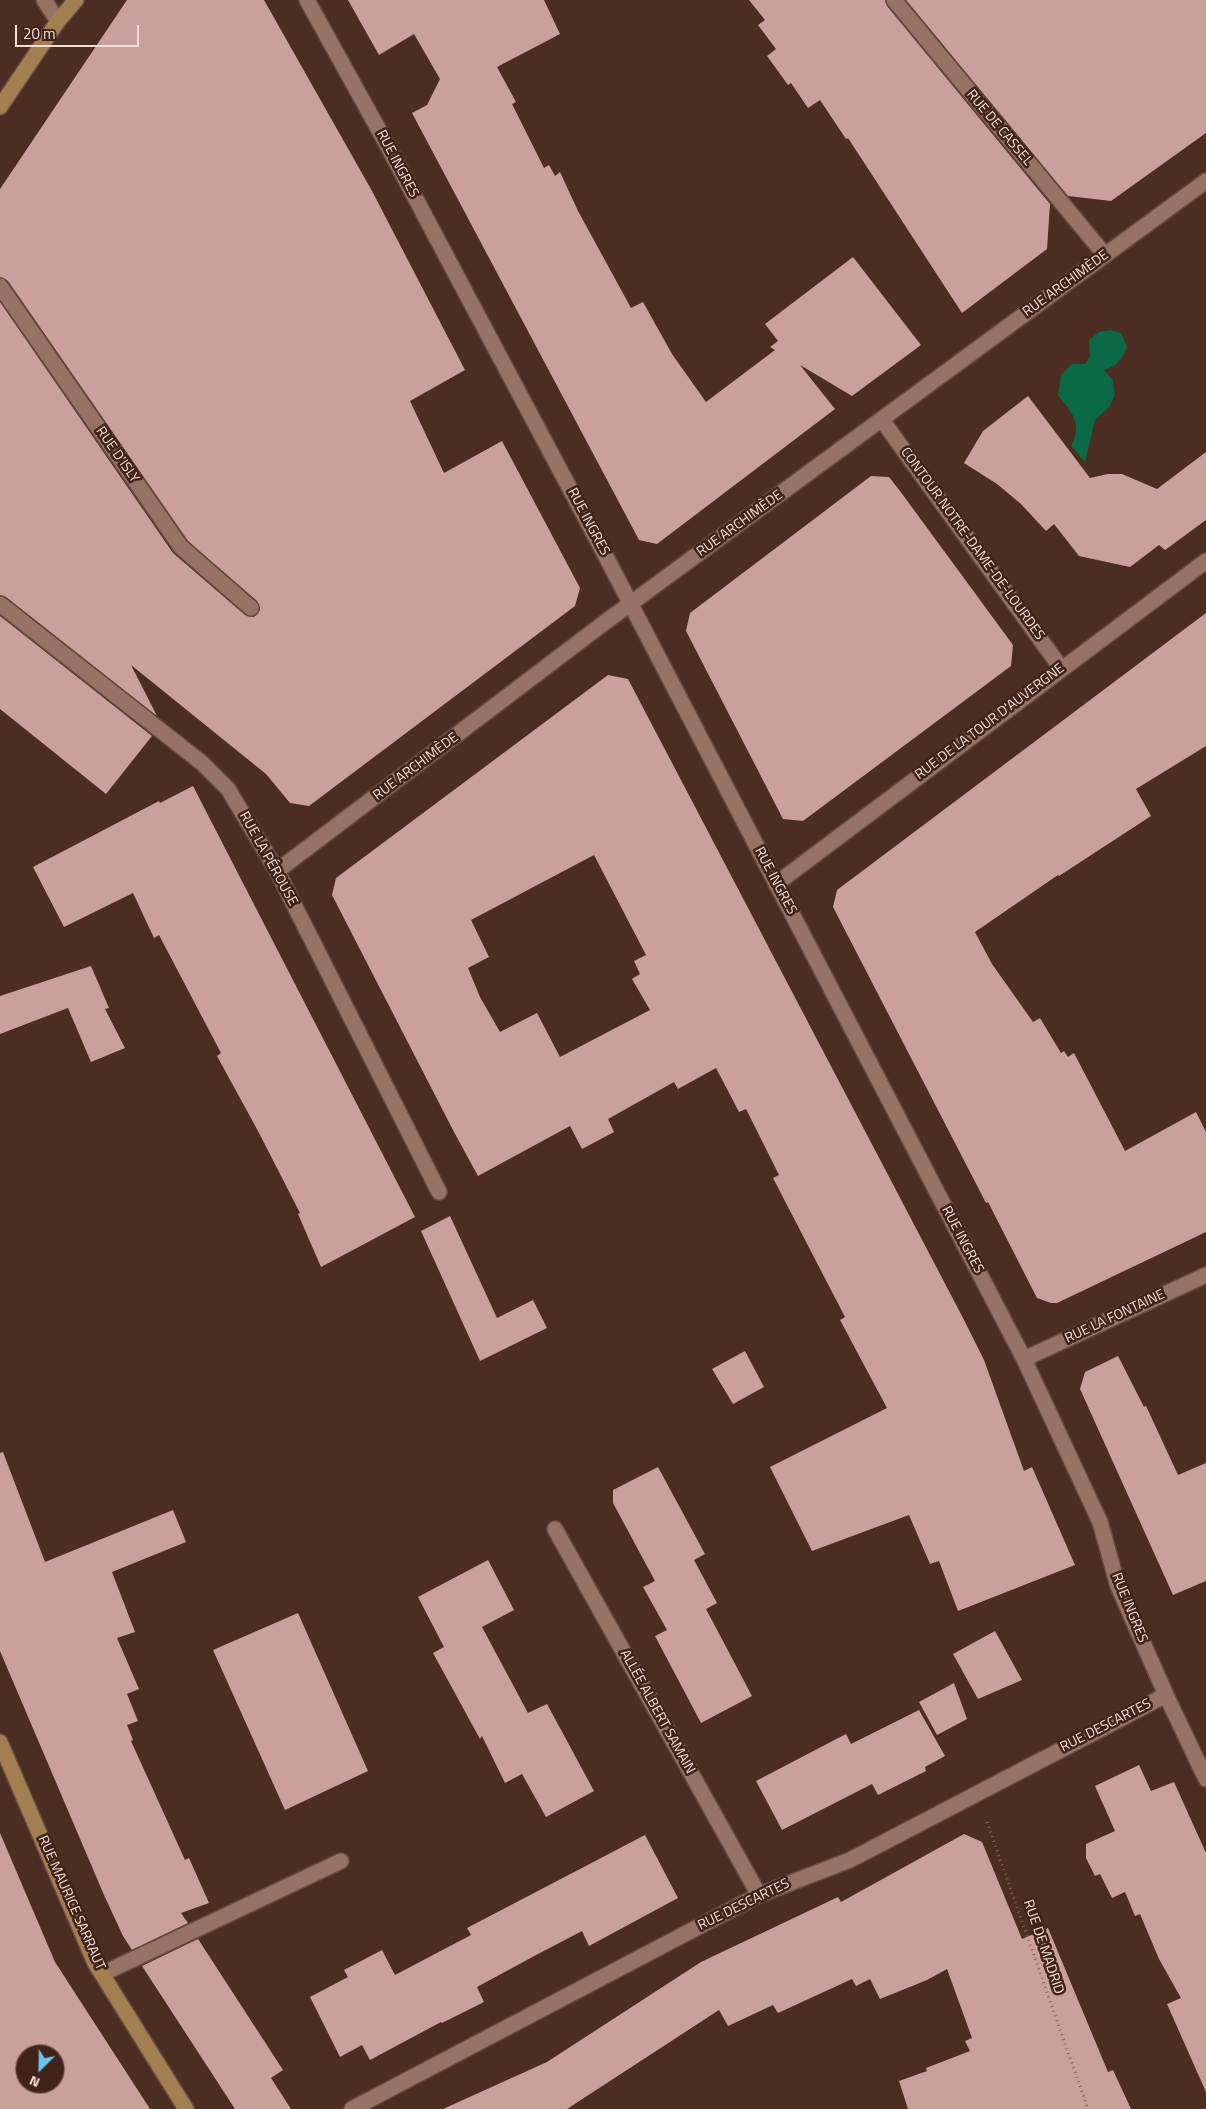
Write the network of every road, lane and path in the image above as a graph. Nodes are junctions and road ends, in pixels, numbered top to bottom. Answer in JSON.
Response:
{"nodes":[{"id":1,"x":44,"y":0,"type":"edge"},
{"id":2,"x":76,"y":0,"type":"edge"},
{"id":3,"x":307,"y":0,"type":"edge"},
{"id":4,"x":894,"y":0,"type":"edge"},
{"id":5,"x":58,"y":21,"type":"junction"},
{"id":6,"x":0,"y":107,"type":"edge"},
{"id":7,"x":1206,"y":181,"type":"edge"},
{"id":8,"x":1105,"y":255,"type":"junction"},
{"id":9,"x":0,"y":286,"type":"edge"},
{"id":10,"x":882,"y":420,"type":"junction"},
{"id":11,"x":1206,"y":561,"type":"edge"},
{"id":12,"x":0,"y":604,"type":"edge"},
{"id":13,"x":631,"y":604,"type":"junction"},
{"id":14,"x":251,"y":608,"type":"dead end"},
{"id":15,"x":1062,"y":668,"type":"junction"},
{"id":16,"x":277,"y":871,"type":"junction"},
{"id":17,"x":776,"y":884,"type":"junction"},
{"id":18,"x":439,"y":1192,"type":"dead end"},
{"id":19,"x":1206,"y":1275,"type":"edge"},
{"id":20,"x":1024,"y":1359,"type":"junction"},
{"id":21,"x":555,"y":1528,"type":"dead end"},
{"id":22,"x":1166,"y":1695,"type":"junction"},
{"id":23,"x":0,"y":1742,"type":"edge"},
{"id":24,"x":1206,"y":1779,"type":"edge"},
{"id":25,"x":976,"y":1793,"type":"junction"},
{"id":26,"x":341,"y":1861,"type":"dead end"},
{"id":27,"x":759,"y":1895,"type":"junction"},
{"id":28,"x":102,"y":1974,"type":"junction"},
{"id":29,"x":186,"y":2109,"type":"edge"},
{"id":30,"x":352,"y":2109,"type":"edge"},
{"id":31,"x":1088,"y":2109,"type":"edge"}],
"edges":[{"from":1,"to":5,"type":"street"},
{"from":2,"to":5,"type":"street"},
{"from":3,"to":13,"type":"street","name":"RUE INGRES"},
{"from":4,"to":8,"type":"street","name":"RUE DE CASSEL"},
{"from":5,"to":6,"type":"street"},
{"from":7,"to":8,"type":"street","name":"RUE ARCHIMÈDE"},
{"from":8,"to":10,"type":"street","name":"RUE ARCHIMÈDE"},
{"from":9,"to":14,"type":"street","name":"RUE D'ISLY"},
{"from":10,"to":13,"type":"street","name":"RUE ARCHIMÈDE"},
{"from":10,"to":15,"type":"street","name":"CONTOUR NOTRE-DAME-DE-LOURDES"},
{"from":11,"to":15,"type":"street","name":"RUE DE LA TOUR D'AUVERGNE"},
{"from":12,"to":16,"type":"street","name":"RUE LA PÉROUSE"},
{"from":13,"to":16,"type":"street","name":"RUE ARCHIMÈDE"},
{"from":13,"to":17,"type":"street","name":"RUE INGRES"},
{"from":15,"to":17,"type":"street","name":"RUE DE LA TOUR D'AUVERGNE"},
{"from":16,"to":18,"type":"street","name":"RUE LA PÉROUSE"},
{"from":17,"to":20,"type":"street","name":"RUE INGRES"},
{"from":19,"to":20,"type":"street","name":"RUE LA FONTAINE"},
{"from":20,"to":22,"type":"street","name":"RUE INGRES"},
{"from":21,"to":27,"type":"street","name":"ALLÉE ALBERT SAMAIN"},
{"from":22,"to":24,"type":"street","name":"RUE INGRES"},
{"from":22,"to":25,"type":"street","name":"RUE DESCARTES"},
{"from":23,"to":28,"type":"street","name":"RUE MAURICE SARRAUT"},
{"from":25,"to":27,"type":"street","name":"RUE DESCARTES"},
{"from":25,"to":31,"type":"path","name":"RUE DE MADRID"},
{"from":26,"to":28,"type":"street"},
{"from":27,"to":30,"type":"street","name":"RUE DESCARTES"},
{"from":28,"to":29,"type":"street","name":"RUE MAURICE SARRAUT"}]}
